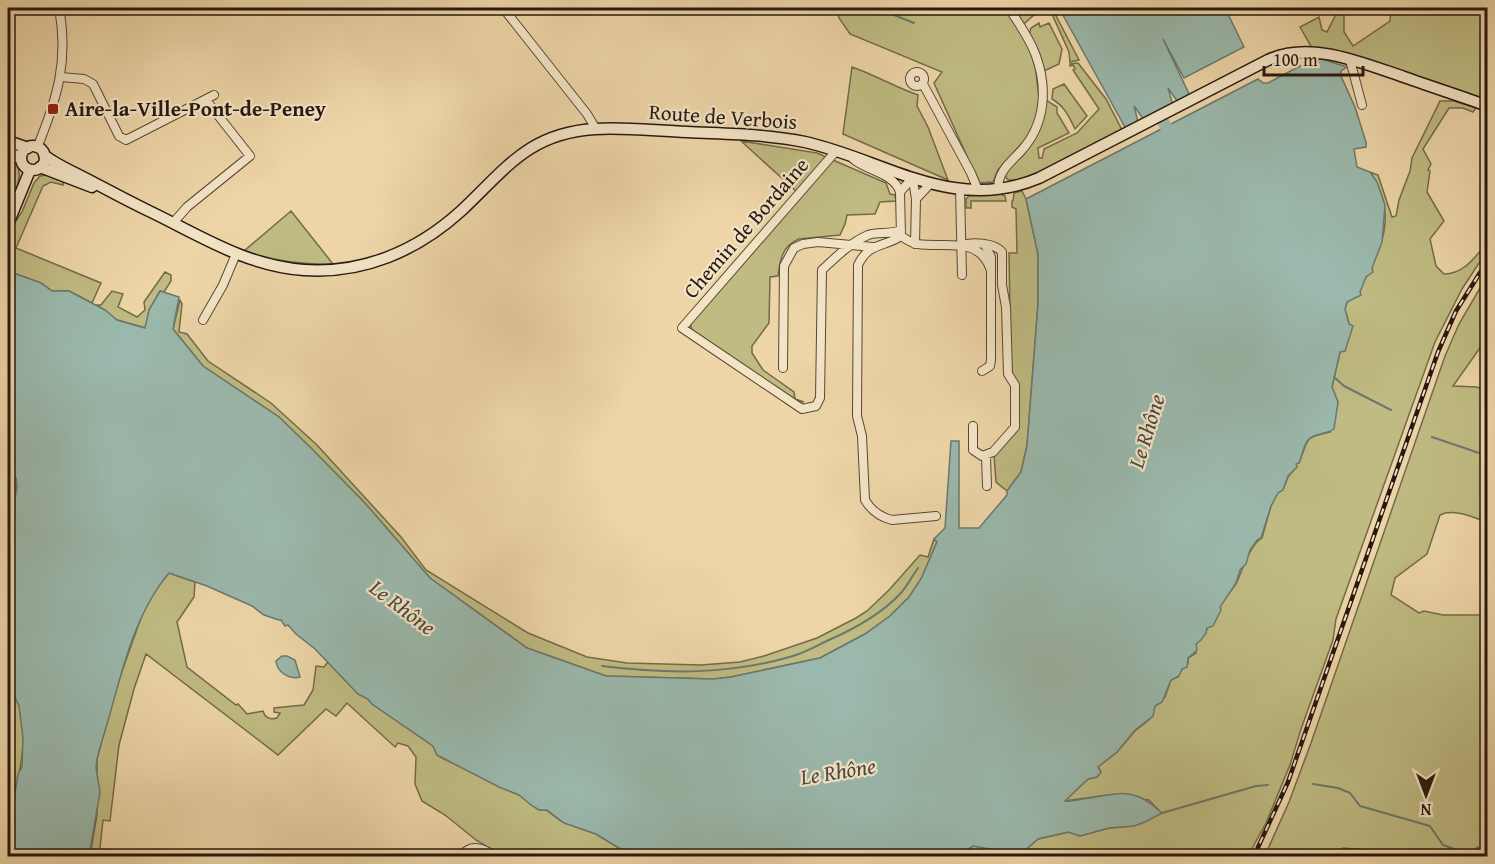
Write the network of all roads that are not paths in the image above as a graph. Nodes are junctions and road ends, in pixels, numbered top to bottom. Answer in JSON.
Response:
{"nodes":[{"id":1,"x":59,"y":8,"type":"edge"},
{"id":2,"x":503,"y":8,"type":"edge"},
{"id":3,"x":1009,"y":8,"type":"edge"},
{"id":4,"x":1350,"y":60,"type":"junction"},
{"id":5,"x":61,"y":77,"type":"junction"},
{"id":6,"x":923,"y":84,"type":"dead end"},
{"id":7,"x":214,"y":95,"type":"dead end"},
{"id":8,"x":206,"y":100,"type":"junction"},
{"id":9,"x":1362,"y":105,"type":"dead end"},
{"id":10,"x":1488,"y":106,"type":"edge"},
{"id":11,"x":596,"y":129,"type":"junction"},
{"id":12,"x":8,"y":141,"type":"edge"},
{"id":13,"x":8,"y":150,"type":"edge"},
{"id":14,"x":36,"y":150,"type":"junction"},
{"id":15,"x":836,"y":151,"type":"junction"},
{"id":16,"x":849,"y":156,"type":"junction"},
{"id":17,"x":21,"y":159,"type":"junction"},
{"id":18,"x":35,"y":169,"type":"junction"},
{"id":19,"x":913,"y":180,"type":"junction"},
{"id":20,"x":930,"y":184,"type":"junction"},
{"id":21,"x":960,"y":189,"type":"junction"},
{"id":22,"x":999,"y":189,"type":"junction"},
{"id":23,"x":978,"y":190,"type":"junction"},
{"id":24,"x":900,"y":192,"type":"junction"},
{"id":25,"x":112,"y":193,"type":"junction"},
{"id":26,"x":916,"y":199,"type":"junction"},
{"id":27,"x":173,"y":223,"type":"junction"},
{"id":28,"x":8,"y":224,"type":"edge"},
{"id":29,"x":901,"y":233,"type":"junction"},
{"id":30,"x":915,"y":244,"type":"junction"},
{"id":31,"x":849,"y":246,"type":"junction"},
{"id":32,"x":961,"y":246,"type":"junction"},
{"id":33,"x":873,"y":247,"type":"junction"},
{"id":34,"x":982,"y":249,"type":"junction"},
{"id":35,"x":236,"y":254,"type":"junction"},
{"id":36,"x":962,"y":275,"type":"dead end"},
{"id":37,"x":203,"y":320,"type":"dead end"},
{"id":38,"x":783,"y":368,"type":"dead end"},
{"id":39,"x":982,"y":371,"type":"dead end"},
{"id":40,"x":973,"y":426,"type":"dead end"},
{"id":41,"x":986,"y":456,"type":"junction"},
{"id":42,"x":987,"y":486,"type":"dead end"},
{"id":43,"x":936,"y":516,"type":"dead end"},
{"id":44,"x":460,"y":856,"type":"edge"},
{"id":45,"x":495,"y":856,"type":"edge"}],
"edges":[{"from":1,"to":5,"type":"street"},
{"from":2,"to":11,"type":"street"},
{"from":3,"to":22,"type":"street"},
{"from":4,"to":9,"type":"street"},
{"from":4,"to":10,"type":"street","name":"Route de Verbois"},
{"from":4,"to":22,"type":"street","name":"Route de Verbois"},
{"from":5,"to":8,"type":"street"},
{"from":5,"to":14,"type":"street"},
{"from":6,"to":23,"type":"street"},
{"from":7,"to":8,"type":"street"},
{"from":8,"to":27,"type":"street"},
{"from":11,"to":15,"type":"street","name":"Route de Verbois"},
{"from":11,"to":35,"type":"street","name":"Route de Verbois"},
{"from":12,"to":14,"type":"street","name":"Route de Verbois"},
{"from":13,"to":17,"type":"street"},
{"from":14,"to":17,"type":"street"},
{"from":14,"to":18,"type":"street"},
{"from":14,"to":25,"type":"street","name":"Route de Verbois"},
{"from":15,"to":16,"type":"street","name":"Route de Verbois"},
{"from":15,"to":31,"type":"street","name":"Chemin de Bordaine"},
{"from":16,"to":19,"type":"street","name":"Route de Verbois"},
{"from":16,"to":24,"type":"street"},
{"from":17,"to":18,"type":"street"},
{"from":18,"to":25,"type":"street","name":"Route de Verbois"},
{"from":18,"to":28,"type":"street"},
{"from":19,"to":20,"type":"street","name":"Route de Verbois"},
{"from":19,"to":24,"type":"street"},
{"from":19,"to":26,"type":"street"},
{"from":20,"to":21,"type":"street","name":"Route de Verbois"},
{"from":20,"to":26,"type":"street"},
{"from":21,"to":23,"type":"street","name":"Route de Verbois"},
{"from":21,"to":32,"type":"street"},
{"from":22,"to":23,"type":"street","name":"Route de Verbois"},
{"from":24,"to":29,"type":"street"},
{"from":25,"to":27,"type":"street","name":"Route de Verbois"},
{"from":26,"to":30,"type":"street"},
{"from":27,"to":35,"type":"street","name":"Route de Verbois"},
{"from":29,"to":30,"type":"street"},
{"from":29,"to":31,"type":"street"},
{"from":29,"to":33,"type":"street"},
{"from":30,"to":32,"type":"street"},
{"from":31,"to":33,"type":"street"},
{"from":31,"to":38,"type":"street"},
{"from":32,"to":34,"type":"street"},
{"from":32,"to":36,"type":"street"},
{"from":33,"to":43,"type":"street"},
{"from":34,"to":39,"type":"street"},
{"from":34,"to":41,"type":"street"},
{"from":35,"to":37,"type":"street"},
{"from":40,"to":41,"type":"street"},
{"from":41,"to":42,"type":"street"},
{"from":44,"to":45,"type":"street"}]}
